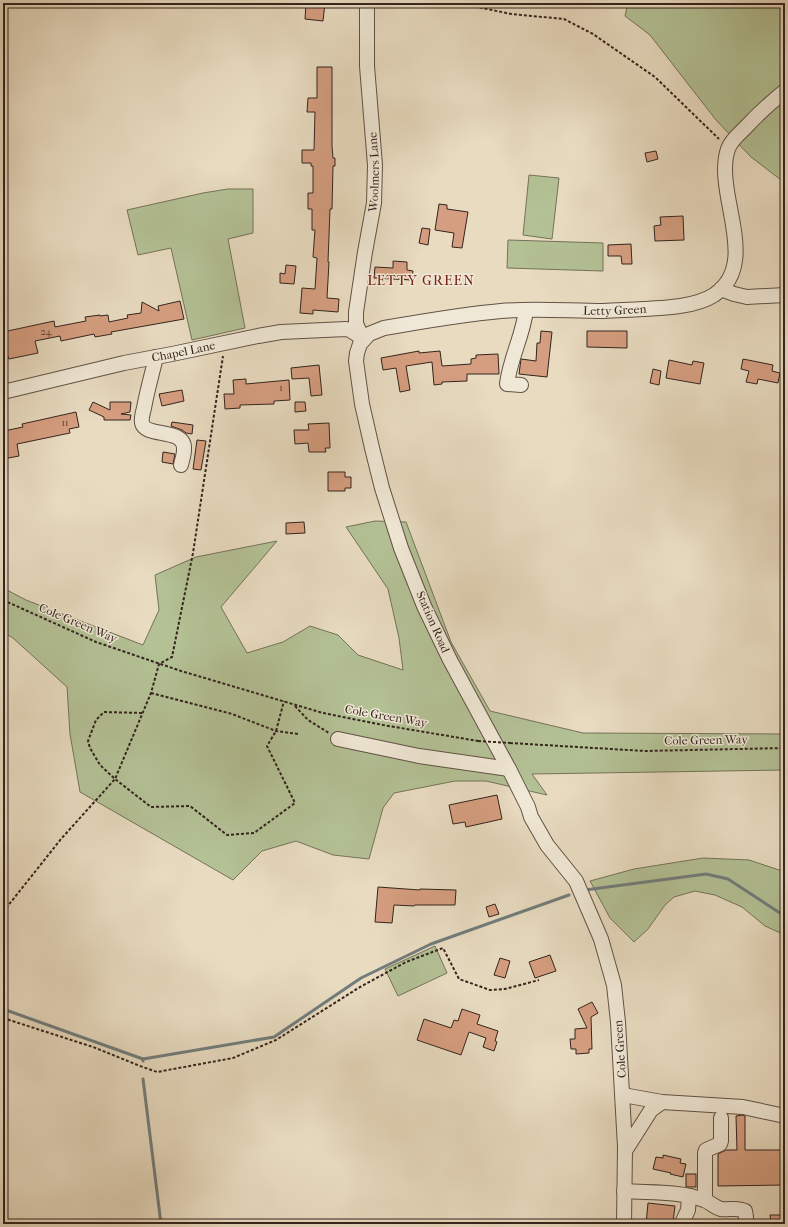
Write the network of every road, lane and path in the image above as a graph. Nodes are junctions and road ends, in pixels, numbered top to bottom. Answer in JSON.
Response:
{"nodes":[{"id":1,"x":367,"y":3,"type":"edge"},
{"id":2,"x":440,"y":3,"type":"edge"},
{"id":3,"x":785,"y":91,"type":"edge"},
{"id":4,"x":728,"y":148,"type":"junction"},
{"id":5,"x":721,"y":289,"type":"junction"},
{"id":6,"x":785,"y":295,"type":"edge"},
{"id":7,"x":526,"y":310,"type":"junction"},
{"id":8,"x":364,"y":339,"type":"junction"},
{"id":9,"x":225,"y":343,"type":"junction"},
{"id":10,"x":156,"y":357,"type":"junction"},
{"id":11,"x":521,"y":385,"type":"dead end"},
{"id":12,"x":3,"y":392,"type":"edge"},
{"id":13,"x":181,"y":465,"type":"dead end"},
{"id":14,"x":3,"y":600,"type":"edge"},
{"id":15,"x":159,"y":664,"type":"junction"},
{"id":16,"x":151,"y":693,"type":"junction"},
{"id":17,"x":284,"y":701,"type":"junction"},
{"id":18,"x":294,"y":704,"type":"junction"},
{"id":19,"x":142,"y":713,"type":"junction"},
{"id":20,"x":276,"y":731,"type":"junction"},
{"id":21,"x":298,"y":734,"type":"dead end"},
{"id":22,"x":338,"y":739,"type":"joint"},
{"id":23,"x":785,"y":748,"type":"edge"},
{"id":24,"x":510,"y":769,"type":"junction"},
{"id":25,"x":114,"y":779,"type":"junction"},
{"id":26,"x":576,"y":881,"type":"joint"},
{"id":27,"x":3,"y":912,"type":"edge"},
{"id":28,"x":538,"y":980,"type":"dead end"},
{"id":29,"x":3,"y":1018,"type":"edge"},
{"id":30,"x":623,"y":1095,"type":"junction"},
{"id":31,"x":662,"y":1102,"type":"junction"},
{"id":32,"x":785,"y":1116,"type":"edge"},
{"id":33,"x":720,"y":1118,"type":"dead end"},
{"id":34,"x":625,"y":1151,"type":"junction"},
{"id":35,"x":624,"y":1191,"type":"junction"},
{"id":36,"x":689,"y":1197,"type":"junction"},
{"id":37,"x":704,"y":1200,"type":"junction"},
{"id":38,"x":624,"y":1224,"type":"edge"},
{"id":39,"x":683,"y":1224,"type":"edge"},
{"id":40,"x":745,"y":1224,"type":"edge"}],
"edges":[{"from":1,"to":8,"type":"street","name":"Woolmers Lane"},
{"from":2,"to":4,"type":"path"},
{"from":3,"to":4,"type":"street"},
{"from":4,"to":5,"type":"street","name":"Letty Green"},
{"from":5,"to":6,"type":"street"},
{"from":5,"to":7,"type":"street","name":"Letty Green"},
{"from":7,"to":8,"type":"street","name":"Letty Green"},
{"from":7,"to":11,"type":"street"},
{"from":8,"to":9,"type":"street","name":"Chapel Lane"},
{"from":8,"to":24,"type":"street","name":"Station Road"},
{"from":9,"to":10,"type":"street","name":"Chapel Lane"},
{"from":9,"to":15,"type":"path"},
{"from":10,"to":12,"type":"street","name":"Chapel Lane"},
{"from":10,"to":13,"type":"street"},
{"from":14,"to":15,"type":"path","name":"Cole Green Way"},
{"from":15,"to":16,"type":"path"},
{"from":15,"to":17,"type":"path","name":"Cole Green Way"},
{"from":16,"to":19,"type":"path"},
{"from":16,"to":20,"type":"path"},
{"from":17,"to":18,"type":"path","name":"Cole Green Way"},
{"from":17,"to":20,"type":"path"},
{"from":18,"to":22,"type":"path"},
{"from":18,"to":23,"type":"path","name":"Cole Green Way","bridge":true},
{"from":19,"to":25,"type":"path"},
{"from":19,"to":25,"type":"path"},
{"from":20,"to":21,"type":"path"},
{"from":20,"to":25,"type":"path"},
{"from":22,"to":24,"type":"street"},
{"from":24,"to":26,"type":"street","name":"Station Road"},
{"from":25,"to":27,"type":"path"},
{"from":26,"to":30,"type":"street","name":"Cole Green"},
{"from":28,"to":29,"type":"path"},
{"from":30,"to":31,"type":"street"},
{"from":30,"to":34,"type":"street","name":"Cole Green"},
{"from":31,"to":32,"type":"street"},
{"from":31,"to":34,"type":"street"},
{"from":33,"to":37,"type":"street"},
{"from":34,"to":35,"type":"street","name":"Cole Green"},
{"from":35,"to":36,"type":"street"},
{"from":35,"to":38,"type":"street","name":"Cole Green"},
{"from":36,"to":37,"type":"street"},
{"from":36,"to":39,"type":"street"},
{"from":37,"to":40,"type":"street"}]}
